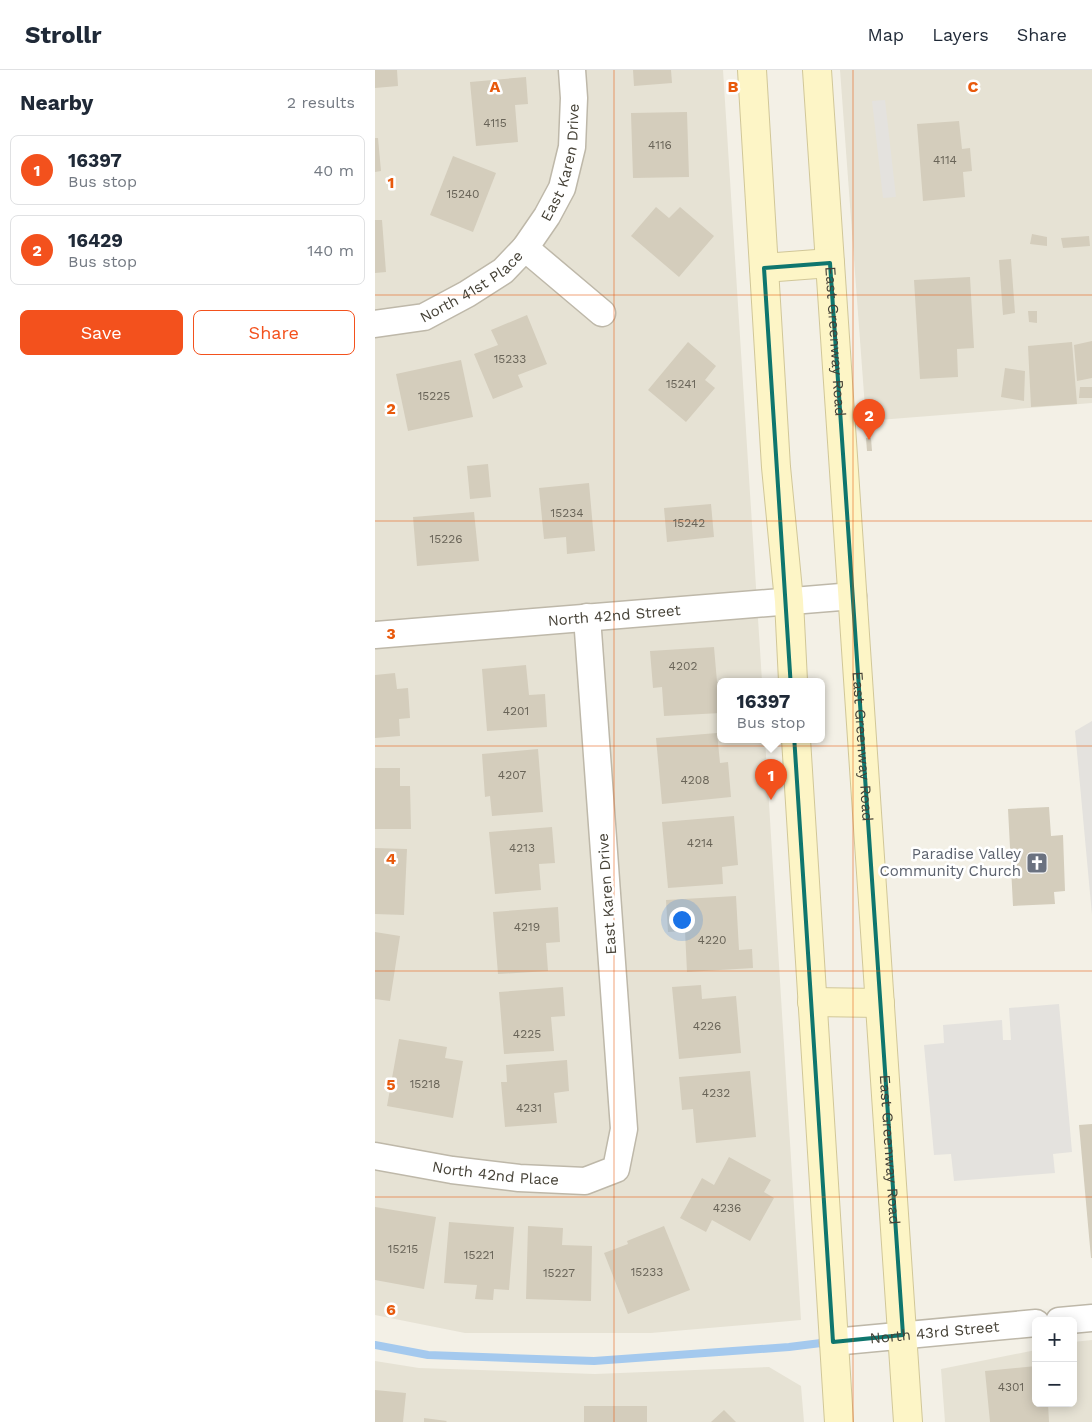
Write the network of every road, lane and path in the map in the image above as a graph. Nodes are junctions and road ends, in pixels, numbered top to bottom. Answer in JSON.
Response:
{"nodes":[{"id":1,"x":572,"y":70,"type":"edge"},
{"id":2,"x":752,"y":70,"type":"edge"},
{"id":3,"x":817,"y":70,"type":"edge"},
{"id":4,"x":525,"y":248,"type":"junction"},
{"id":5,"x":830,"y":263,"type":"junction"},
{"id":6,"x":764,"y":268,"type":"junction"},
{"id":7,"x":602,"y":313,"type":"dead end"},
{"id":8,"x":375,"y":324,"type":"edge"},
{"id":9,"x":853,"y":596,"type":"junction"},
{"id":10,"x":789,"y":601,"type":"junction"},
{"id":11,"x":587,"y":618,"type":"junction"},
{"id":12,"x":375,"y":635,"type":"edge"},
{"id":13,"x":793,"y":678,"type":"edge"},
{"id":14,"x":796,"y":743,"type":"edge"},
{"id":15,"x":812,"y":1002,"type":"junction"},
{"id":16,"x":880,"y":1003,"type":"junction"},
{"id":17,"x":375,"y":1156,"type":"edge"},
{"id":18,"x":616,"y":1169,"type":"joint"},
{"id":19,"x":1092,"y":1318,"type":"edge"},
{"id":20,"x":1077,"y":1319,"type":"edge"},
{"id":21,"x":1032,"y":1323,"type":"edge"},
{"id":22,"x":903,"y":1335,"type":"junction"},
{"id":23,"x":833,"y":1342,"type":"junction"},
{"id":24,"x":839,"y":1422,"type":"edge"},
{"id":25,"x":908,"y":1422,"type":"edge"}],
"edges":[{"from":1,"to":4,"type":"street","name":"East Karen Drive"},
{"from":2,"to":6,"type":"main road"},
{"from":3,"to":5,"type":"main road","name":"East Greenway Road"},
{"from":4,"to":7,"type":"street","name":"North 41st Place"},
{"from":4,"to":8,"type":"street","name":"North 41st Place"},
{"from":5,"to":6,"type":"main road"},
{"from":5,"to":9,"type":"main road","name":"East Greenway Road"},
{"from":6,"to":10,"type":"main road"},
{"from":9,"to":10,"type":"street","name":"North 42nd Street"},
{"from":9,"to":16,"type":"main road","name":"East Greenway Road"},
{"from":10,"to":11,"type":"street","name":"North 42nd Street"},
{"from":10,"to":13,"type":"main road"},
{"from":11,"to":12,"type":"street","name":"North 42nd Street"},
{"from":11,"to":18,"type":"street","name":"East Karen Drive"},
{"from":14,"to":15,"type":"main road"},
{"from":15,"to":16,"type":"main road"},
{"from":15,"to":23,"type":"main road"},
{"from":16,"to":22,"type":"main road","name":"East Greenway Road"},
{"from":17,"to":18,"type":"street","name":"North 42nd Place"},
{"from":19,"to":20,"type":"street"},
{"from":21,"to":22,"type":"street","name":"North 43rd Street"},
{"from":22,"to":23,"type":"street","name":"North 43rd Street"},
{"from":22,"to":25,"type":"main road","name":"East Greenway Road"},
{"from":23,"to":24,"type":"main road"}]}
